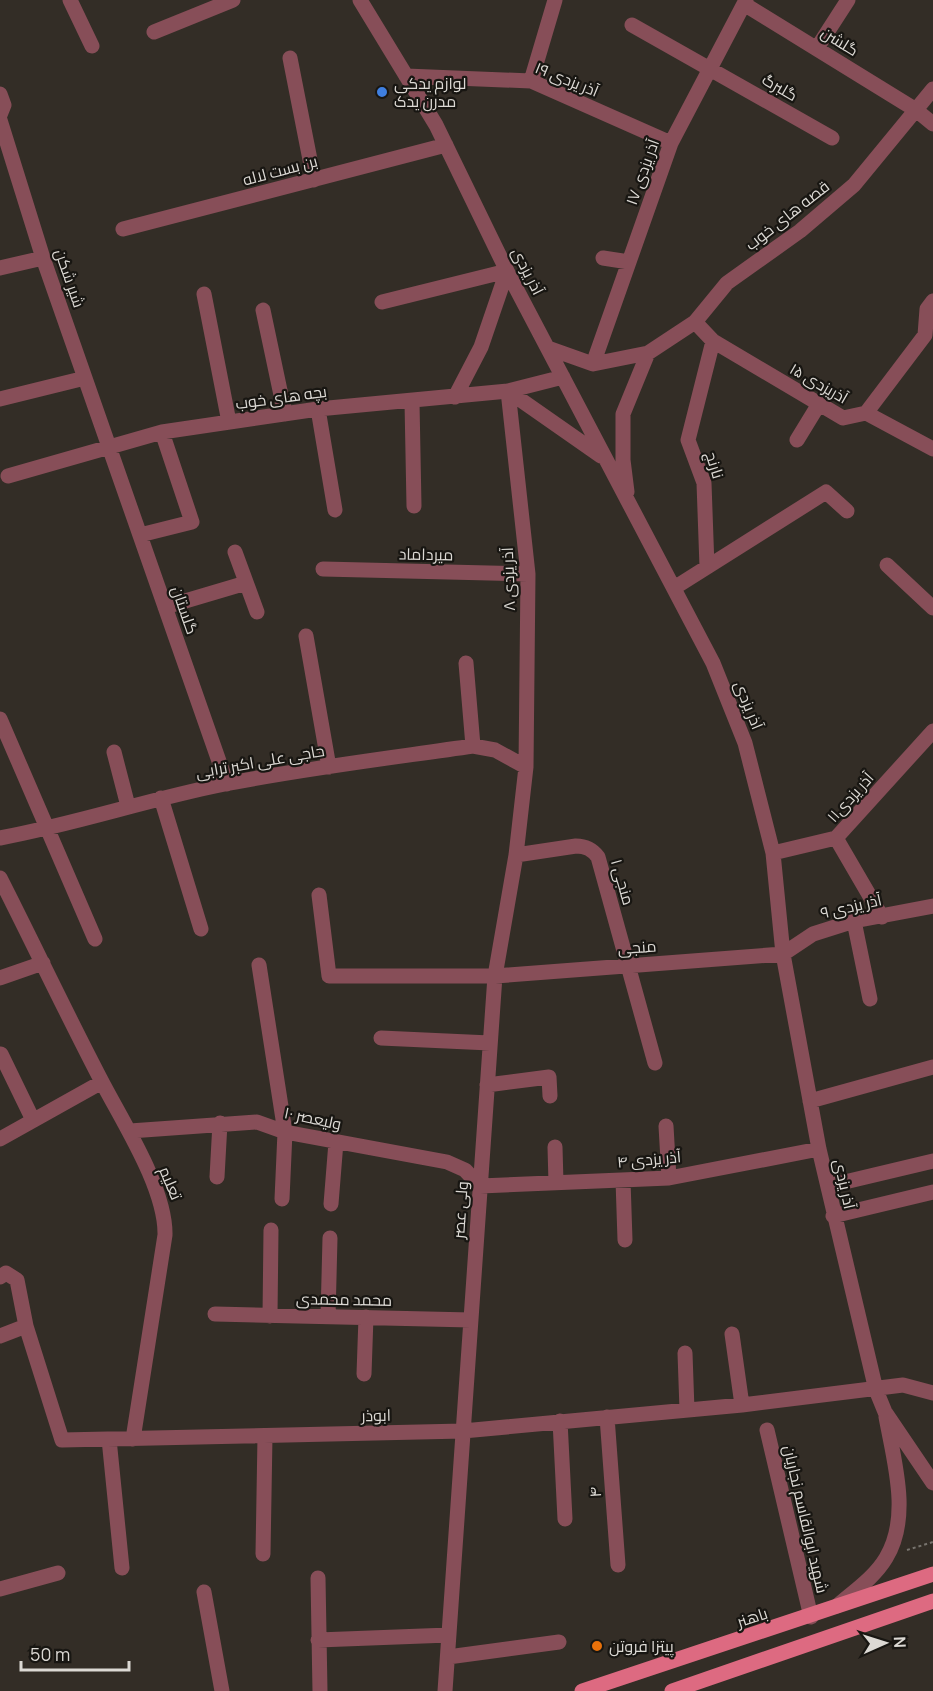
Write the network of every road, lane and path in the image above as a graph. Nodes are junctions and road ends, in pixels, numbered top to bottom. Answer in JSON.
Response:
{"nodes":[{"id":1,"x":70,"y":0,"type":"edge"},
{"id":2,"x":233,"y":0,"type":"edge"},
{"id":3,"x":555,"y":0,"type":"edge"},
{"id":4,"x":848,"y":0,"type":"edge"},
{"id":5,"x":364,"y":2,"type":"edge"},
{"id":6,"x":745,"y":2,"type":"edge"},
{"id":7,"x":632,"y":25,"type":"dead end"},
{"id":8,"x":154,"y":32,"type":"dead end"},
{"id":9,"x":92,"y":46,"type":"dead end"},
{"id":10,"x":817,"y":48,"type":"junction"},
{"id":11,"x":290,"y":58,"type":"dead end"},
{"id":12,"x":710,"y":68,"type":"junction"},
{"id":13,"x":406,"y":76,"type":"junction"},
{"id":14,"x":531,"y":81,"type":"junction"},
{"id":15,"x":933,"y":89,"type":"edge"},
{"id":16,"x":0,"y":94,"type":"edge"},
{"id":17,"x":916,"y":110,"type":"junction"},
{"id":18,"x":0,"y":118,"type":"edge"},
{"id":19,"x":933,"y":124,"type":"edge"},
{"id":20,"x":832,"y":138,"type":"dead end"},
{"id":21,"x":671,"y":143,"type":"junction"},
{"id":22,"x":446,"y":145,"type":"junction"},
{"id":23,"x":314,"y":180,"type":"junction"},
{"id":24,"x":123,"y":229,"type":"dead end"},
{"id":25,"x":43,"y":258,"type":"junction"},
{"id":26,"x":603,"y":258,"type":"dead end"},
{"id":27,"x":629,"y":262,"type":"junction"},
{"id":28,"x":0,"y":268,"type":"edge"},
{"id":29,"x":507,"y":271,"type":"junction"},
{"id":30,"x":204,"y":294,"type":"dead end"},
{"id":31,"x":933,"y":301,"type":"edge"},
{"id":32,"x":382,"y":302,"type":"dead end"},
{"id":33,"x":263,"y":309,"type":"dead end"},
{"id":34,"x":696,"y":322,"type":"junction"},
{"id":35,"x":713,"y":341,"type":"junction"},
{"id":36,"x":548,"y":348,"type":"junction"},
{"id":37,"x":648,"y":353,"type":"junction"},
{"id":38,"x":593,"y":364,"type":"junction"},
{"id":39,"x":563,"y":377,"type":"junction"},
{"id":40,"x":85,"y":378,"type":"junction"},
{"id":41,"x":508,"y":391,"type":"junction"},
{"id":42,"x":455,"y":397,"type":"junction"},
{"id":43,"x":0,"y":399,"type":"edge"},
{"id":44,"x":412,"y":402,"type":"junction"},
{"id":45,"x":819,"y":405,"type":"junction"},
{"id":46,"x":318,"y":409,"type":"junction"},
{"id":47,"x":866,"y":413,"type":"junction"},
{"id":48,"x":285,"y":414,"type":"junction"},
{"id":49,"x":229,"y":422,"type":"junction"},
{"id":50,"x":162,"y":432,"type":"junction"},
{"id":51,"x":798,"y":440,"type":"dead end"},
{"id":52,"x":110,"y":447,"type":"junction"},
{"id":53,"x":933,"y":449,"type":"edge"},
{"id":54,"x":604,"y":458,"type":"junction"},
{"id":55,"x":8,"y":476,"type":"dead end"},
{"id":56,"x":628,"y":500,"type":"junction"},
{"id":57,"x":414,"y":507,"type":"dead end"},
{"id":58,"x":335,"y":510,"type":"dead end"},
{"id":59,"x":847,"y":511,"type":"dead end"},
{"id":60,"x":140,"y":536,"type":"junction"},
{"id":61,"x":235,"y":552,"type":"dead end"},
{"id":62,"x":887,"y":564,"type":"dead end"},
{"id":63,"x":707,"y":567,"type":"junction"},
{"id":64,"x":323,"y":569,"type":"dead end"},
{"id":65,"x":528,"y":574,"type":"junction"},
{"id":66,"x":246,"y":583,"type":"junction"},
{"id":67,"x":674,"y":588,"type":"junction"},
{"id":68,"x":165,"y":607,"type":"junction"},
{"id":69,"x":933,"y":608,"type":"edge"},
{"id":70,"x":257,"y":612,"type":"dead end"},
{"id":71,"x":306,"y":636,"type":"dead end"},
{"id":72,"x":466,"y":663,"type":"dead end"},
{"id":73,"x":0,"y":719,"type":"edge"},
{"id":74,"x":933,"y":730,"type":"edge"},
{"id":75,"x":473,"y":746,"type":"junction"},
{"id":76,"x":114,"y":752,"type":"dead end"},
{"id":77,"x":329,"y":767,"type":"junction"},
{"id":78,"x":526,"y":767,"type":"junction"},
{"id":79,"x":227,"y":784,"type":"junction"},
{"id":80,"x":161,"y":798,"type":"junction"},
{"id":81,"x":128,"y":806,"type":"junction"},
{"id":82,"x":49,"y":829,"type":"junction"},
{"id":83,"x":0,"y":838,"type":"edge"},
{"id":84,"x":836,"y":838,"type":"junction"},
{"id":85,"x":773,"y":853,"type":"junction"},
{"id":86,"x":516,"y":855,"type":"junction"},
{"id":87,"x":0,"y":878,"type":"edge"},
{"id":88,"x":319,"y":895,"type":"dead end"},
{"id":89,"x":933,"y":906,"type":"edge"},
{"id":90,"x":882,"y":917,"type":"junction"},
{"id":91,"x":854,"y":921,"type":"junction"},
{"id":92,"x":201,"y":929,"type":"dead end"},
{"id":93,"x":95,"y":939,"type":"dead end"},
{"id":94,"x":783,"y":954,"type":"junction"},
{"id":95,"x":43,"y":963,"type":"junction"},
{"id":96,"x":259,"y":965,"type":"dead end"},
{"id":97,"x":628,"y":966,"type":"junction"},
{"id":98,"x":495,"y":976,"type":"junction"},
{"id":99,"x":0,"y":978,"type":"edge"},
{"id":100,"x":870,"y":999,"type":"dead end"},
{"id":101,"x":381,"y":1038,"type":"dead end"},
{"id":102,"x":490,"y":1043,"type":"junction"},
{"id":103,"x":0,"y":1054,"type":"edge"},
{"id":104,"x":655,"y":1063,"type":"dead end"},
{"id":105,"x":933,"y":1067,"type":"edge"},
{"id":106,"x":102,"y":1082,"type":"junction"},
{"id":107,"x":487,"y":1085,"type":"junction"},
{"id":108,"x":550,"y":1096,"type":"dead end"},
{"id":109,"x":810,"y":1101,"type":"junction"},
{"id":110,"x":33,"y":1120,"type":"junction"},
{"id":111,"x":220,"y":1123,"type":"junction"},
{"id":112,"x":666,"y":1126,"type":"dead end"},
{"id":113,"x":129,"y":1131,"type":"junction"},
{"id":114,"x":285,"y":1132,"type":"junction"},
{"id":115,"x":0,"y":1139,"type":"edge"},
{"id":116,"x":336,"y":1142,"type":"junction"},
{"id":117,"x":555,"y":1147,"type":"dead end"},
{"id":118,"x":819,"y":1149,"type":"junction"},
{"id":119,"x":933,"y":1161,"type":"edge"},
{"id":120,"x":217,"y":1176,"type":"dead end"},
{"id":121,"x":669,"y":1178,"type":"junction"},
{"id":122,"x":623,"y":1180,"type":"junction"},
{"id":123,"x":556,"y":1183,"type":"junction"},
{"id":124,"x":480,"y":1186,"type":"junction"},
{"id":125,"x":828,"y":1186,"type":"junction"},
{"id":126,"x":933,"y":1192,"type":"edge"},
{"id":127,"x":282,"y":1198,"type":"dead end"},
{"id":128,"x":331,"y":1204,"type":"dead end"},
{"id":129,"x":833,"y":1216,"type":"junction"},
{"id":130,"x":272,"y":1230,"type":"dead end"},
{"id":131,"x":330,"y":1238,"type":"dead end"},
{"id":132,"x":625,"y":1240,"type":"dead end"},
{"id":133,"x":0,"y":1277,"type":"edge"},
{"id":134,"x":216,"y":1314,"type":"dead end"},
{"id":135,"x":270,"y":1316,"type":"junction"},
{"id":136,"x":328,"y":1317,"type":"junction"},
{"id":137,"x":366,"y":1317,"type":"junction"},
{"id":138,"x":471,"y":1320,"type":"junction"},
{"id":139,"x":26,"y":1326,"type":"junction"},
{"id":140,"x":732,"y":1334,"type":"dead end"},
{"id":141,"x":0,"y":1336,"type":"edge"},
{"id":142,"x":685,"y":1353,"type":"dead end"},
{"id":143,"x":364,"y":1374,"type":"dead end"},
{"id":144,"x":876,"y":1390,"type":"junction"},
{"id":145,"x":933,"y":1393,"type":"edge"},
{"id":146,"x":742,"y":1405,"type":"junction"},
{"id":147,"x":687,"y":1410,"type":"junction"},
{"id":148,"x":885,"y":1412,"type":"junction"},
{"id":149,"x":607,"y":1417,"type":"junction"},
{"id":150,"x":560,"y":1421,"type":"junction"},
{"id":151,"x":767,"y":1430,"type":"dead end"},
{"id":152,"x":463,"y":1431,"type":"junction"},
{"id":153,"x":266,"y":1436,"type":"junction"},
{"id":154,"x":109,"y":1439,"type":"junction"},
{"id":155,"x":133,"y":1439,"type":"junction"},
{"id":156,"x":933,"y":1483,"type":"edge"},
{"id":157,"x":565,"y":1519,"type":"dead end"},
{"id":158,"x":933,"y":1542,"type":"edge"},
{"id":159,"x":263,"y":1554,"type":"dead end"},
{"id":160,"x":887,"y":1557,"type":"junction"},
{"id":161,"x":618,"y":1565,"type":"dead end"},
{"id":162,"x":122,"y":1568,"type":"dead end"},
{"id":163,"x":58,"y":1574,"type":"dead end"},
{"id":164,"x":933,"y":1574,"type":"edge"},
{"id":165,"x":318,"y":1578,"type":"dead end"},
{"id":166,"x":0,"y":1588,"type":"edge"},
{"id":167,"x":204,"y":1592,"type":"dead end"},
{"id":168,"x":933,"y":1601,"type":"edge"},
{"id":169,"x":832,"y":1610,"type":"junction"},
{"id":170,"x":811,"y":1617,"type":"junction"},
{"id":171,"x":449,"y":1635,"type":"junction"},
{"id":172,"x":318,"y":1640,"type":"junction"},
{"id":173,"x":558,"y":1642,"type":"dead end"},
{"id":174,"x":448,"y":1657,"type":"junction"},
{"id":175,"x":222,"y":1691,"type":"edge"},
{"id":176,"x":320,"y":1691,"type":"edge"},
{"id":177,"x":445,"y":1691,"type":"edge"},
{"id":178,"x":582,"y":1691,"type":"edge"},
{"id":179,"x":672,"y":1691,"type":"edge"}],
"edges":[{"from":1,"to":9,"type":"street"},
{"from":2,"to":8,"type":"street"},
{"from":3,"to":14,"type":"street"},
{"from":4,"to":10,"type":"street"},
{"from":5,"to":13,"type":"street","name":"آذر یزدی"},
{"from":6,"to":10,"type":"street","name":"گلشن"},
{"from":6,"to":12,"type":"street","name":"آذر یزدی ۱۷"},
{"from":7,"to":12,"type":"street"},
{"from":10,"to":17,"type":"street","name":"گلشن"},
{"from":11,"to":23,"type":"street"},
{"from":12,"to":20,"type":"street","name":"گلبرگ"},
{"from":12,"to":21,"type":"street","name":"آذر یزدی ۱۷"},
{"from":13,"to":14,"type":"street","name":"آذر یزدی ۱۹"},
{"from":13,"to":22,"type":"street","name":"آذر یزدی"},
{"from":14,"to":21,"type":"street","name":"آذر یزدی ۱۹"},
{"from":15,"to":17,"type":"street","name":"قصه های خوب"},
{"from":16,"to":18,"type":"street","name":"شیر شکن"},
{"from":17,"to":19,"type":"street","name":"گلشن"},
{"from":17,"to":34,"type":"street","name":"قصه های خوب"},
{"from":18,"to":25,"type":"street","name":"شیر شکن"},
{"from":21,"to":27,"type":"street","name":"آذر یزدی ۱۷"},
{"from":22,"to":23,"type":"street","name":"بن بست لاله"},
{"from":22,"to":29,"type":"street","name":"آذر یزدی"},
{"from":23,"to":24,"type":"street","name":"بن بست لاله"},
{"from":25,"to":28,"type":"street"},
{"from":25,"to":40,"type":"street","name":"شیر شکن"},
{"from":26,"to":27,"type":"street"},
{"from":27,"to":38,"type":"street","name":"آذر یزدی ۱۷"},
{"from":29,"to":32,"type":"street"},
{"from":29,"to":36,"type":"street","name":"آذر یزدی"},
{"from":29,"to":42,"type":"street"},
{"from":30,"to":49,"type":"street"},
{"from":31,"to":47,"type":"street"},
{"from":33,"to":48,"type":"street"},
{"from":34,"to":35,"type":"street","name":"۱۵ آذریزدی"},
{"from":34,"to":37,"type":"street","name":"قصه های خوب"},
{"from":35,"to":45,"type":"street","name":"۱۵ آذریزدی"},
{"from":35,"to":63,"type":"street","name":"نارنج"},
{"from":36,"to":38,"type":"street"},
{"from":36,"to":39,"type":"street","name":"آذر یزدی"},
{"from":37,"to":38,"type":"street","name":"قصه های خوب"},
{"from":37,"to":56,"type":"street"},
{"from":39,"to":41,"type":"street","name":"بچه های خوب"},
{"from":39,"to":54,"type":"street","name":"آذر یزدی"},
{"from":40,"to":43,"type":"street"},
{"from":40,"to":52,"type":"street","name":"شیر شکن"},
{"from":41,"to":42,"type":"street","name":"بچه های خوب"},
{"from":41,"to":54,"type":"street"},
{"from":41,"to":65,"type":"street","name":"۸ آذر یزدی"},
{"from":42,"to":44,"type":"street","name":"بچه های خوب"},
{"from":44,"to":46,"type":"street","name":"بچه های خوب"},
{"from":44,"to":57,"type":"street"},
{"from":45,"to":47,"type":"street","name":"۱۵ آذریزدی"},
{"from":45,"to":51,"type":"street"},
{"from":46,"to":48,"type":"street","name":"بچه های خوب"},
{"from":46,"to":58,"type":"street"},
{"from":47,"to":53,"type":"street","name":"۱۵ آذریزدی"},
{"from":48,"to":49,"type":"street","name":"بچه های خوب"},
{"from":49,"to":50,"type":"street","name":"بچه های خوب"},
{"from":50,"to":52,"type":"street","name":"بچه های خوب"},
{"from":50,"to":60,"type":"street"},
{"from":52,"to":55,"type":"street","name":"بچه های خوب"},
{"from":52,"to":60,"type":"street","name":"گلستان"},
{"from":54,"to":56,"type":"street","name":"آذر یزدی"},
{"from":56,"to":67,"type":"street","name":"آذر یزدی"},
{"from":59,"to":63,"type":"street"},
{"from":60,"to":68,"type":"street","name":"گلستان"},
{"from":61,"to":66,"type":"street"},
{"from":62,"to":69,"type":"street"},
{"from":63,"to":67,"type":"street"},
{"from":64,"to":65,"type":"street","name":"میرداماد"},
{"from":65,"to":78,"type":"street","name":"۸ آذر یزدی"},
{"from":66,"to":68,"type":"street"},
{"from":66,"to":70,"type":"street"},
{"from":67,"to":85,"type":"street","name":"آذر یزدی"},
{"from":68,"to":79,"type":"street","name":"گلستان"},
{"from":71,"to":77,"type":"street"},
{"from":72,"to":75,"type":"street"},
{"from":73,"to":82,"type":"street"},
{"from":74,"to":84,"type":"street","name":"آذر یزدی۱۱"},
{"from":75,"to":77,"type":"street","name":"حاجی علی اکبر ترابی"},
{"from":75,"to":78,"type":"street","name":"حاجی علی اکبر ترابی"},
{"from":76,"to":81,"type":"street"},
{"from":77,"to":79,"type":"street","name":"حاجی علی اکبر ترابی"},
{"from":78,"to":86,"type":"street","name":"ولی عصر"},
{"from":79,"to":80,"type":"street","name":"حاجی علی اکبر ترابی"},
{"from":80,"to":81,"type":"street","name":"حاجی علی اکبر ترابی"},
{"from":80,"to":92,"type":"street"},
{"from":81,"to":82,"type":"street","name":"حاجی علی اکبر ترابی"},
{"from":82,"to":83,"type":"street","name":"حاجی علی اکبر ترابی"},
{"from":82,"to":93,"type":"street"},
{"from":84,"to":85,"type":"street","name":"آذر یزدی۱۱"},
{"from":84,"to":90,"type":"street"},
{"from":85,"to":94,"type":"street","name":"آذر یزدی"},
{"from":86,"to":97,"type":"street","name":"منجی ۱"},
{"from":86,"to":98,"type":"street","name":"ولی عصر"},
{"from":87,"to":95,"type":"street","name":"تعلیم"},
{"from":88,"to":98,"type":"street","name":"منجی"},
{"from":89,"to":90,"type":"street","name":"آذر یزدی ۹"},
{"from":90,"to":91,"type":"street","name":"آذر یزدی ۹"},
{"from":91,"to":94,"type":"street","name":"آذر یزدی ۹"},
{"from":91,"to":100,"type":"street"},
{"from":94,"to":97,"type":"street","name":"منجی"},
{"from":94,"to":109,"type":"street","name":"آذر یزدی"},
{"from":95,"to":99,"type":"street"},
{"from":95,"to":106,"type":"street","name":"تعلیم"},
{"from":96,"to":114,"type":"street"},
{"from":97,"to":98,"type":"street","name":"منجی"},
{"from":97,"to":104,"type":"street"},
{"from":98,"to":102,"type":"street","name":"ولی عصر"},
{"from":101,"to":102,"type":"street"},
{"from":102,"to":107,"type":"street","name":"ولی عصر"},
{"from":103,"to":110,"type":"street"},
{"from":105,"to":109,"type":"street"},
{"from":106,"to":110,"type":"street"},
{"from":106,"to":113,"type":"street","name":"تعلیم"},
{"from":107,"to":108,"type":"street"},
{"from":107,"to":124,"type":"street","name":"ولی عصر"},
{"from":109,"to":118,"type":"street","name":"آذر یزدی"},
{"from":110,"to":115,"type":"street"},
{"from":111,"to":113,"type":"street","name":"۱۰ ولیعصر"},
{"from":111,"to":114,"type":"street","name":"۱۰ ولیعصر"},
{"from":111,"to":120,"type":"street"},
{"from":112,"to":121,"type":"street"},
{"from":113,"to":155,"type":"street","name":"تعلیم"},
{"from":114,"to":116,"type":"street","name":"۱۰ ولیعصر"},
{"from":114,"to":127,"type":"street"},
{"from":116,"to":124,"type":"street","name":"۱۰ ولیعصر"},
{"from":116,"to":128,"type":"street"},
{"from":117,"to":123,"type":"street"},
{"from":118,"to":121,"type":"street","name":"۴ آذر یزدی"},
{"from":118,"to":125,"type":"street","name":"آذر یزدی"},
{"from":119,"to":125,"type":"street"},
{"from":121,"to":122,"type":"street","name":"۴ آذر یزدی"},
{"from":122,"to":123,"type":"street","name":"۴ آذر یزدی"},
{"from":122,"to":132,"type":"street"},
{"from":123,"to":124,"type":"street","name":"۴ آذر یزدی"},
{"from":124,"to":138,"type":"street","name":"ولی عصر"},
{"from":125,"to":129,"type":"street","name":"آذر یزدی"},
{"from":126,"to":129,"type":"street"},
{"from":129,"to":144,"type":"street","name":"آذر یزدی"},
{"from":130,"to":135,"type":"street"},
{"from":131,"to":136,"type":"street"},
{"from":133,"to":139,"type":"street","name":"ابوذر"},
{"from":134,"to":135,"type":"street","name":"محمد محمدی"},
{"from":135,"to":136,"type":"street","name":"محمد محمدی"},
{"from":136,"to":137,"type":"street","name":"محمد محمدی"},
{"from":137,"to":138,"type":"street","name":"محمد محمدی"},
{"from":137,"to":143,"type":"street"},
{"from":138,"to":152,"type":"street","name":"ولی عصر"},
{"from":139,"to":141,"type":"street"},
{"from":139,"to":154,"type":"street","name":"ابوذر"},
{"from":140,"to":146,"type":"street"},
{"from":142,"to":147,"type":"street"},
{"from":144,"to":145,"type":"street","name":"ابوذر"},
{"from":144,"to":146,"type":"street","name":"ابوذر"},
{"from":144,"to":148,"type":"street","name":"آذر یزدی"},
{"from":146,"to":147,"type":"street","name":"ابوذر"},
{"from":147,"to":149,"type":"street","name":"ابوذر"},
{"from":148,"to":156,"type":"street","name":"آذر یزدی"},
{"from":148,"to":160,"type":"street"},
{"from":149,"to":150,"type":"street","name":"ابوذر"},
{"from":149,"to":161,"type":"street","name":"۴"},
{"from":150,"to":152,"type":"street","name":"ابوذر"},
{"from":150,"to":157,"type":"street"},
{"from":151,"to":170,"type":"street","name":"شهید ابوالقاسم نجاریان"},
{"from":152,"to":153,"type":"street","name":"ابوذر"},
{"from":152,"to":171,"type":"street","name":"ولی عصر"},
{"from":153,"to":155,"type":"street","name":"ابوذر"},
{"from":153,"to":159,"type":"street"},
{"from":154,"to":155,"type":"street","name":"ابوذر"},
{"from":154,"to":162,"type":"street"},
{"from":158,"to":160,"type":"path"},
{"from":160,"to":169,"type":"street"},
{"from":163,"to":166,"type":"street"},
{"from":164,"to":169,"type":"main road","name":"باهنر"},
{"from":165,"to":172,"type":"street"},
{"from":167,"to":175,"type":"street"},
{"from":168,"to":179,"type":"main road"},
{"from":169,"to":170,"type":"main road","name":"باهنر"},
{"from":170,"to":178,"type":"main road","name":"باهنر"},
{"from":171,"to":172,"type":"street"},
{"from":171,"to":174,"type":"street","name":"ولی عصر"},
{"from":172,"to":176,"type":"street"},
{"from":173,"to":174,"type":"street"},
{"from":174,"to":177,"type":"street","name":"ولی عصر"}]}
